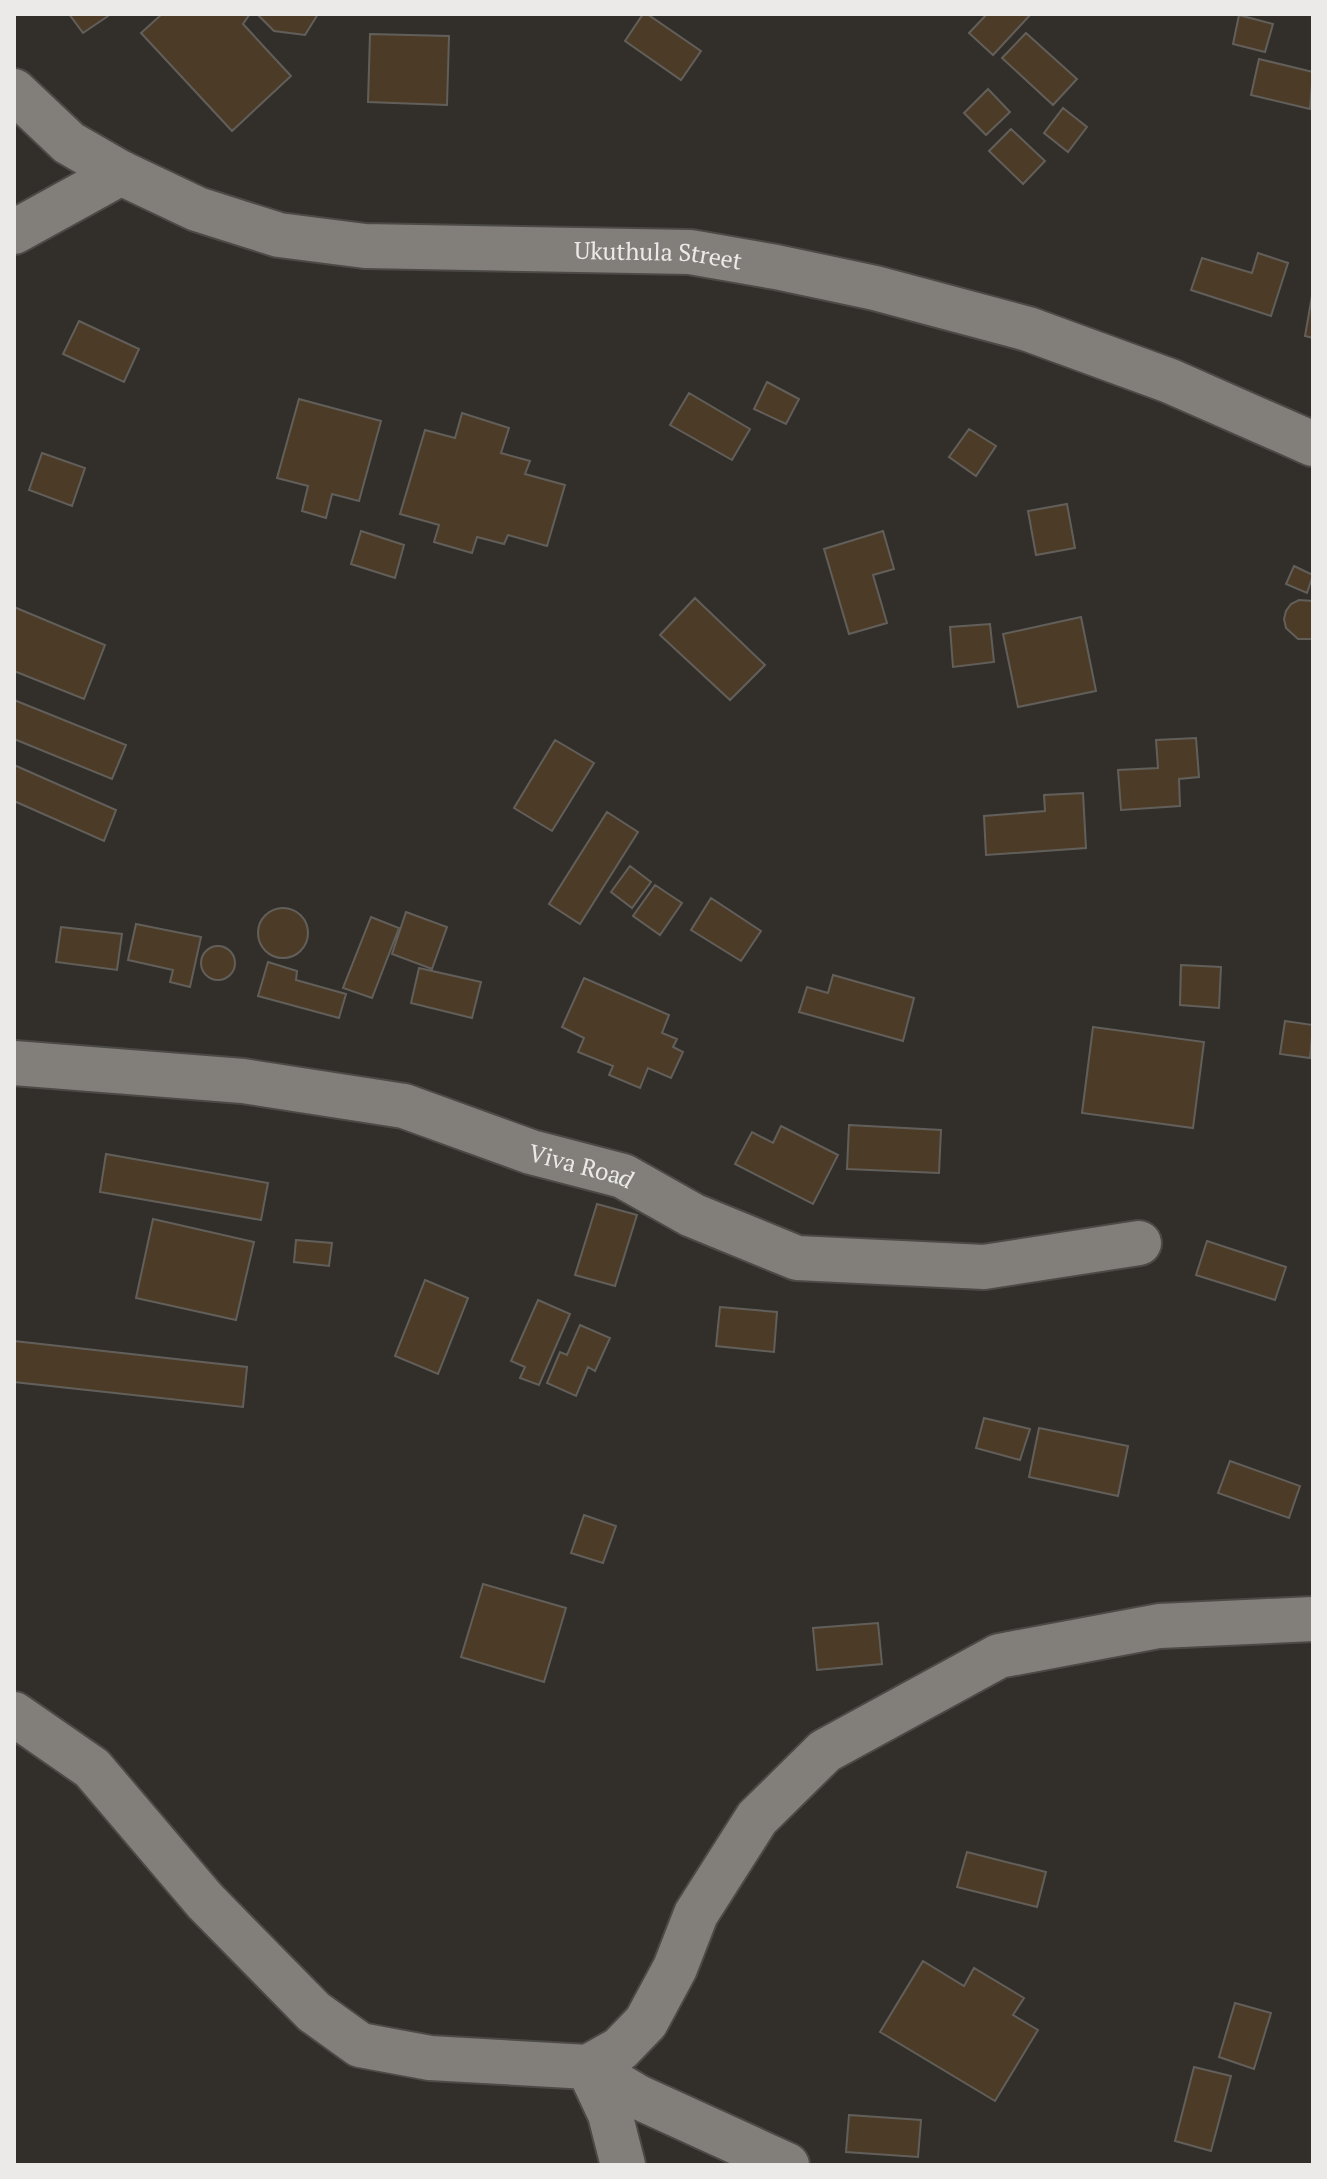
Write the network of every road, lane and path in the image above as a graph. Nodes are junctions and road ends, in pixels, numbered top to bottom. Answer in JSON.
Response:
{"nodes":[{"id":1,"x":14,"y":91,"type":"edge"},
{"id":2,"x":121,"y":173,"type":"junction"},
{"id":3,"x":14,"y":232,"type":"edge"},
{"id":4,"x":1313,"y":444,"type":"edge"},
{"id":5,"x":14,"y":1063,"type":"edge"},
{"id":6,"x":1139,"y":1243,"type":"dead end"},
{"id":7,"x":1313,"y":1619,"type":"edge"},
{"id":8,"x":14,"y":1714,"type":"edge"},
{"id":9,"x":588,"y":2067,"type":"junction"},
{"id":10,"x":623,"y":2165,"type":"edge"},
{"id":11,"x":787,"y":2165,"type":"edge"}],
"edges":[{"from":1,"to":2,"type":"street","name":"Ukuthula Street"},
{"from":2,"to":3,"type":"street"},
{"from":2,"to":4,"type":"street","name":"Ukuthula Street"},
{"from":5,"to":6,"type":"street","name":"Viva Road"},
{"from":7,"to":9,"type":"street"},
{"from":8,"to":9,"type":"street"},
{"from":9,"to":10,"type":"street"},
{"from":9,"to":11,"type":"street"}]}
